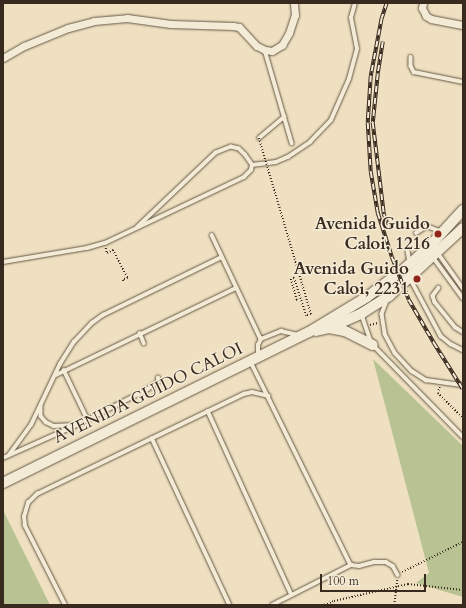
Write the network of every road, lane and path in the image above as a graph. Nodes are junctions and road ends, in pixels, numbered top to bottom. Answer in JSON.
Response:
{"nodes":[{"id":1,"x":294,"y":3,"type":"edge"},
{"id":2,"x":355,"y":3,"type":"edge"},
{"id":3,"x":423,"y":3,"type":"edge"},
{"id":4,"x":463,"y":25,"type":"edge"},
{"id":5,"x":265,"y":50,"type":"junction"},
{"id":6,"x":412,"y":57,"type":"dead end"},
{"id":7,"x":3,"y":58,"type":"edge"},
{"id":8,"x":463,"y":82,"type":"edge"},
{"id":9,"x":284,"y":117,"type":"junction"},
{"id":10,"x":258,"y":138,"type":"joint"},
{"id":11,"x":292,"y":143,"type":"dead end"},
{"id":12,"x":252,"y":165,"type":"junction"},
{"id":13,"x":463,"y":210,"type":"edge"},
{"id":14,"x":138,"y":227,"type":"junction"},
{"id":15,"x":463,"y":228,"type":"edge"},
{"id":16,"x":443,"y":232,"type":"junction"},
{"id":17,"x":416,"y":233,"type":"dead end"},
{"id":18,"x":212,"y":235,"type":"dead end"},
{"id":19,"x":408,"y":250,"type":"dead end"},
{"id":20,"x":107,"y":253,"type":"dead end"},
{"id":21,"x":435,"y":254,"type":"junction"},
{"id":22,"x":222,"y":257,"type":"junction"},
{"id":23,"x":3,"y":262,"type":"edge"},
{"id":24,"x":411,"y":263,"type":"junction"},
{"id":25,"x":409,"y":278,"type":"junction"},
{"id":26,"x":124,"y":282,"type":"dead end"},
{"id":27,"x":236,"y":288,"type":"junction"},
{"id":28,"x":439,"y":288,"type":"dead end"},
{"id":29,"x":463,"y":288,"type":"edge"},
{"id":30,"x":462,"y":295,"type":"edge"},
{"id":31,"x":389,"y":296,"type":"junction"},
{"id":32,"x":367,"y":297,"type":"junction"},
{"id":33,"x":294,"y":301,"type":"dead end"},
{"id":34,"x":362,"y":313,"type":"junction"},
{"id":35,"x":329,"y":328,"type":"junction"},
{"id":36,"x":463,"y":332,"type":"edge"},
{"id":37,"x":140,"y":333,"type":"junction"},
{"id":38,"x":305,"y":334,"type":"junction"},
{"id":39,"x":261,"y":338,"type":"junction"},
{"id":40,"x":144,"y":343,"type":"dead end"},
{"id":41,"x":373,"y":345,"type":"junction"},
{"id":42,"x":463,"y":350,"type":"edge"},
{"id":43,"x":254,"y":358,"type":"junction"},
{"id":44,"x":64,"y":370,"type":"junction"},
{"id":45,"x":56,"y":375,"type":"junction"},
{"id":46,"x":158,"y":378,"type":"dead end"},
{"id":47,"x":443,"y":383,"type":"junction"},
{"id":48,"x":463,"y":385,"type":"edge"},
{"id":49,"x":269,"y":396,"type":"junction"},
{"id":50,"x":41,"y":405,"type":"junction"},
{"id":51,"x":208,"y":411,"type":"junction"},
{"id":52,"x":463,"y":418,"type":"edge"},
{"id":53,"x":88,"y":420,"type":"junction"},
{"id":54,"x":79,"y":424,"type":"junction"},
{"id":55,"x":463,"y":437,"type":"edge"},
{"id":56,"x":152,"y":438,"type":"junction"},
{"id":57,"x":9,"y":455,"type":"junction"},
{"id":58,"x":3,"y":458,"type":"edge"},
{"id":59,"x":3,"y":483,"type":"edge"},
{"id":60,"x":463,"y":542,"type":"edge"},
{"id":61,"x":351,"y":565,"type":"junction"},
{"id":62,"x":398,"y":575,"type":"junction"},
{"id":63,"x":396,"y":587,"type":"junction"},
{"id":64,"x":463,"y":590,"type":"edge"},
{"id":65,"x":292,"y":595,"type":"junction"},
{"id":66,"x":65,"y":605,"type":"edge"},
{"id":67,"x":230,"y":605,"type":"edge"},
{"id":68,"x":272,"y":605,"type":"edge"},
{"id":69,"x":324,"y":605,"type":"edge"},
{"id":70,"x":394,"y":605,"type":"edge"}],
"edges":[{"from":1,"to":5,"type":"street"},
{"from":2,"to":12,"type":"lane"},
{"from":3,"to":4,"type":"street"},
{"from":5,"to":7,"type":"street"},
{"from":5,"to":9,"type":"lane"},
{"from":6,"to":8,"type":"lane"},
{"from":9,"to":10,"type":"lane"},
{"from":9,"to":11,"type":"lane"},
{"from":10,"to":33,"type":"path","bridge":true},
{"from":12,"to":14,"type":"lane"},
{"from":12,"to":14,"type":"lane"},
{"from":13,"to":16,"type":"main road","name":"AVENIDA GUIDO CALOI"},
{"from":14,"to":23,"type":"lane"},
{"from":15,"to":21,"type":"main road","name":"AVENIDA GUIDO CALOI"},
{"from":16,"to":17,"type":"lane"},
{"from":16,"to":24,"type":"main road","name":"AVENIDA GUIDO CALOI"},
{"from":18,"to":22,"type":"lane"},
{"from":19,"to":24,"type":"lane"},
{"from":20,"to":26,"type":"path"},
{"from":21,"to":25,"type":"main road","name":"AVENIDA GUIDO CALOI"},
{"from":21,"to":29,"type":"lane"},
{"from":21,"to":30,"type":"lane"},
{"from":22,"to":27,"type":"lane"},
{"from":22,"to":45,"type":"lane"},
{"from":24,"to":32,"type":"main road","name":"AVENIDA GUIDO CALOI"},
{"from":25,"to":31,"type":"main road","name":"AVENIDA GUIDO CALOI"},
{"from":25,"to":42,"type":"lane"},
{"from":27,"to":37,"type":"lane"},
{"from":27,"to":39,"type":"lane"},
{"from":28,"to":36,"type":"lane"},
{"from":31,"to":34,"type":"main road","name":"AVENIDA GUIDO CALOI"},
{"from":31,"to":47,"type":"lane"},
{"from":32,"to":34,"type":"main road"},
{"from":32,"to":38,"type":"main road","name":"AVENIDA GUIDO CALOI"},
{"from":34,"to":35,"type":"main road","name":"AVENIDA GUIDO CALOI"},
{"from":34,"to":41,"type":"lane"},
{"from":35,"to":38,"type":"main road","name":"AVENIDA GUIDO CALOI"},
{"from":35,"to":41,"type":"main road"},
{"from":37,"to":40,"type":"lane"},
{"from":37,"to":44,"type":"lane"},
{"from":38,"to":39,"type":"lane"},
{"from":38,"to":43,"type":"main road","name":"AVENIDA GUIDO CALOI"},
{"from":39,"to":43,"type":"lane"},
{"from":41,"to":55,"type":"lane"},
{"from":43,"to":49,"type":"lane"},
{"from":43,"to":59,"type":"main road","name":"AVENIDA GUIDO CALOI"},
{"from":44,"to":45,"type":"lane"},
{"from":44,"to":53,"type":"lane"},
{"from":45,"to":50,"type":"lane"},
{"from":46,"to":53,"type":"lane"},
{"from":47,"to":48,"type":"lane"},
{"from":47,"to":52,"type":"path"},
{"from":49,"to":51,"type":"lane"},
{"from":49,"to":61,"type":"lane"},
{"from":50,"to":54,"type":"lane"},
{"from":50,"to":57,"type":"lane"},
{"from":51,"to":56,"type":"lane"},
{"from":51,"to":65,"type":"lane"},
{"from":53,"to":54,"type":"lane"},
{"from":54,"to":57,"type":"lane"},
{"from":56,"to":66,"type":"lane"},
{"from":56,"to":67,"type":"lane"},
{"from":57,"to":58,"type":"lane"},
{"from":60,"to":62,"type":"path"},
{"from":61,"to":62,"type":"lane"},
{"from":61,"to":65,"type":"lane"},
{"from":62,"to":63,"type":"path"},
{"from":63,"to":64,"type":"path"},
{"from":63,"to":69,"type":"path"},
{"from":63,"to":70,"type":"path"},
{"from":65,"to":68,"type":"lane"}]}
